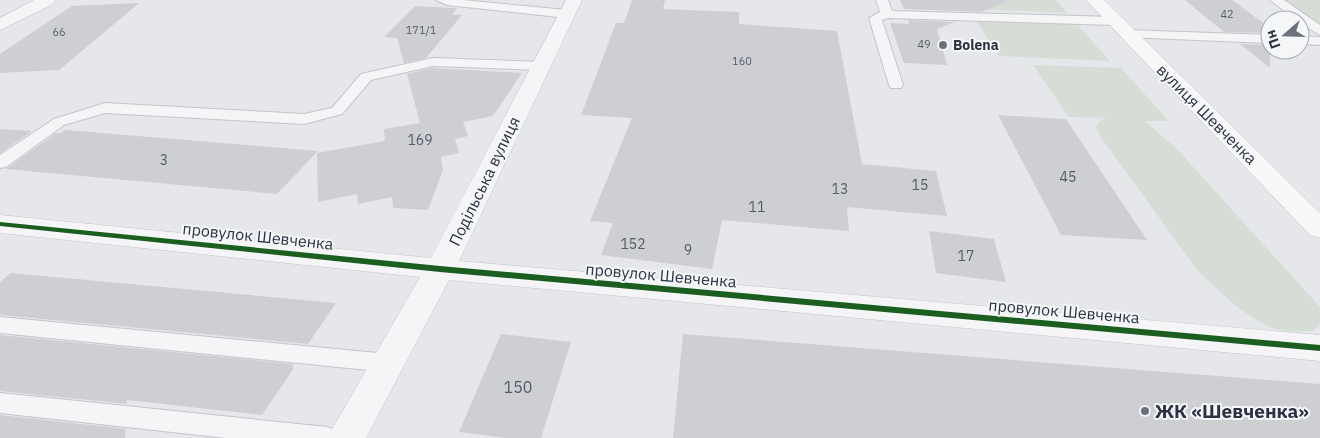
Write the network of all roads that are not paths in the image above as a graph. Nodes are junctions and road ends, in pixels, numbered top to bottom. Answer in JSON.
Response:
{"nodes":[{"id":1,"x":47,"y":0,"type":"edge"},
{"id":2,"x":442,"y":0,"type":"edge"},
{"id":3,"x":882,"y":0,"type":"edge"},
{"id":4,"x":1094,"y":0,"type":"edge"},
{"id":5,"x":1276,"y":0,"type":"edge"},
{"id":6,"x":570,"y":7,"type":"edge"},
{"id":7,"x":887,"y":14,"type":"junction"},
{"id":8,"x":0,"y":24,"type":"edge"},
{"id":9,"x":1121,"y":27,"type":"junction"},
{"id":10,"x":1320,"y":31,"type":"edge"},
{"id":11,"x":1260,"y":38,"type":"edge"},
{"id":12,"x":541,"y":66,"type":"junction"},
{"id":13,"x":896,"y":85,"type":"dead end"},
{"id":14,"x":0,"y":163,"type":"edge"},
{"id":15,"x":0,"y":224,"type":"edge"},
{"id":16,"x":1320,"y":228,"type":"edge"},
{"id":17,"x":440,"y":269,"type":"junction"},
{"id":18,"x":0,"y":325,"type":"edge"},
{"id":19,"x":1320,"y":348,"type":"edge"},
{"id":20,"x":388,"y":364,"type":"junction"},
{"id":21,"x":0,"y":403,"type":"edge"},
{"id":22,"x":327,"y":438,"type":"edge"},
{"id":23,"x":346,"y":438,"type":"edge"}],
"edges":[{"from":1,"to":8,"type":"street"},
{"from":2,"to":6,"type":"lane"},
{"from":3,"to":7,"type":"lane"},
{"from":4,"to":9,"type":"main road","name":"вулиця Шевченка"},
{"from":5,"to":10,"type":"lane"},
{"from":6,"to":12,"type":"street","name":"Подільська вулиця"},
{"from":7,"to":9,"type":"lane"},
{"from":7,"to":13,"type":"lane"},
{"from":9,"to":11,"type":"lane"},
{"from":9,"to":16,"type":"main road","name":"вулиця Шевченка"},
{"from":12,"to":14,"type":"lane"},
{"from":12,"to":17,"type":"street","name":"Подільська вулиця"},
{"from":15,"to":17,"type":"street","name":"провулок Шевченка"},
{"from":17,"to":19,"type":"street","name":"провулок Шевченка"},
{"from":17,"to":20,"type":"street","name":"Подільська вулиця"},
{"from":18,"to":20,"type":"lane"},
{"from":20,"to":23,"type":"street","name":"Подільська вулиця"},
{"from":21,"to":22,"type":"lane"}]}
